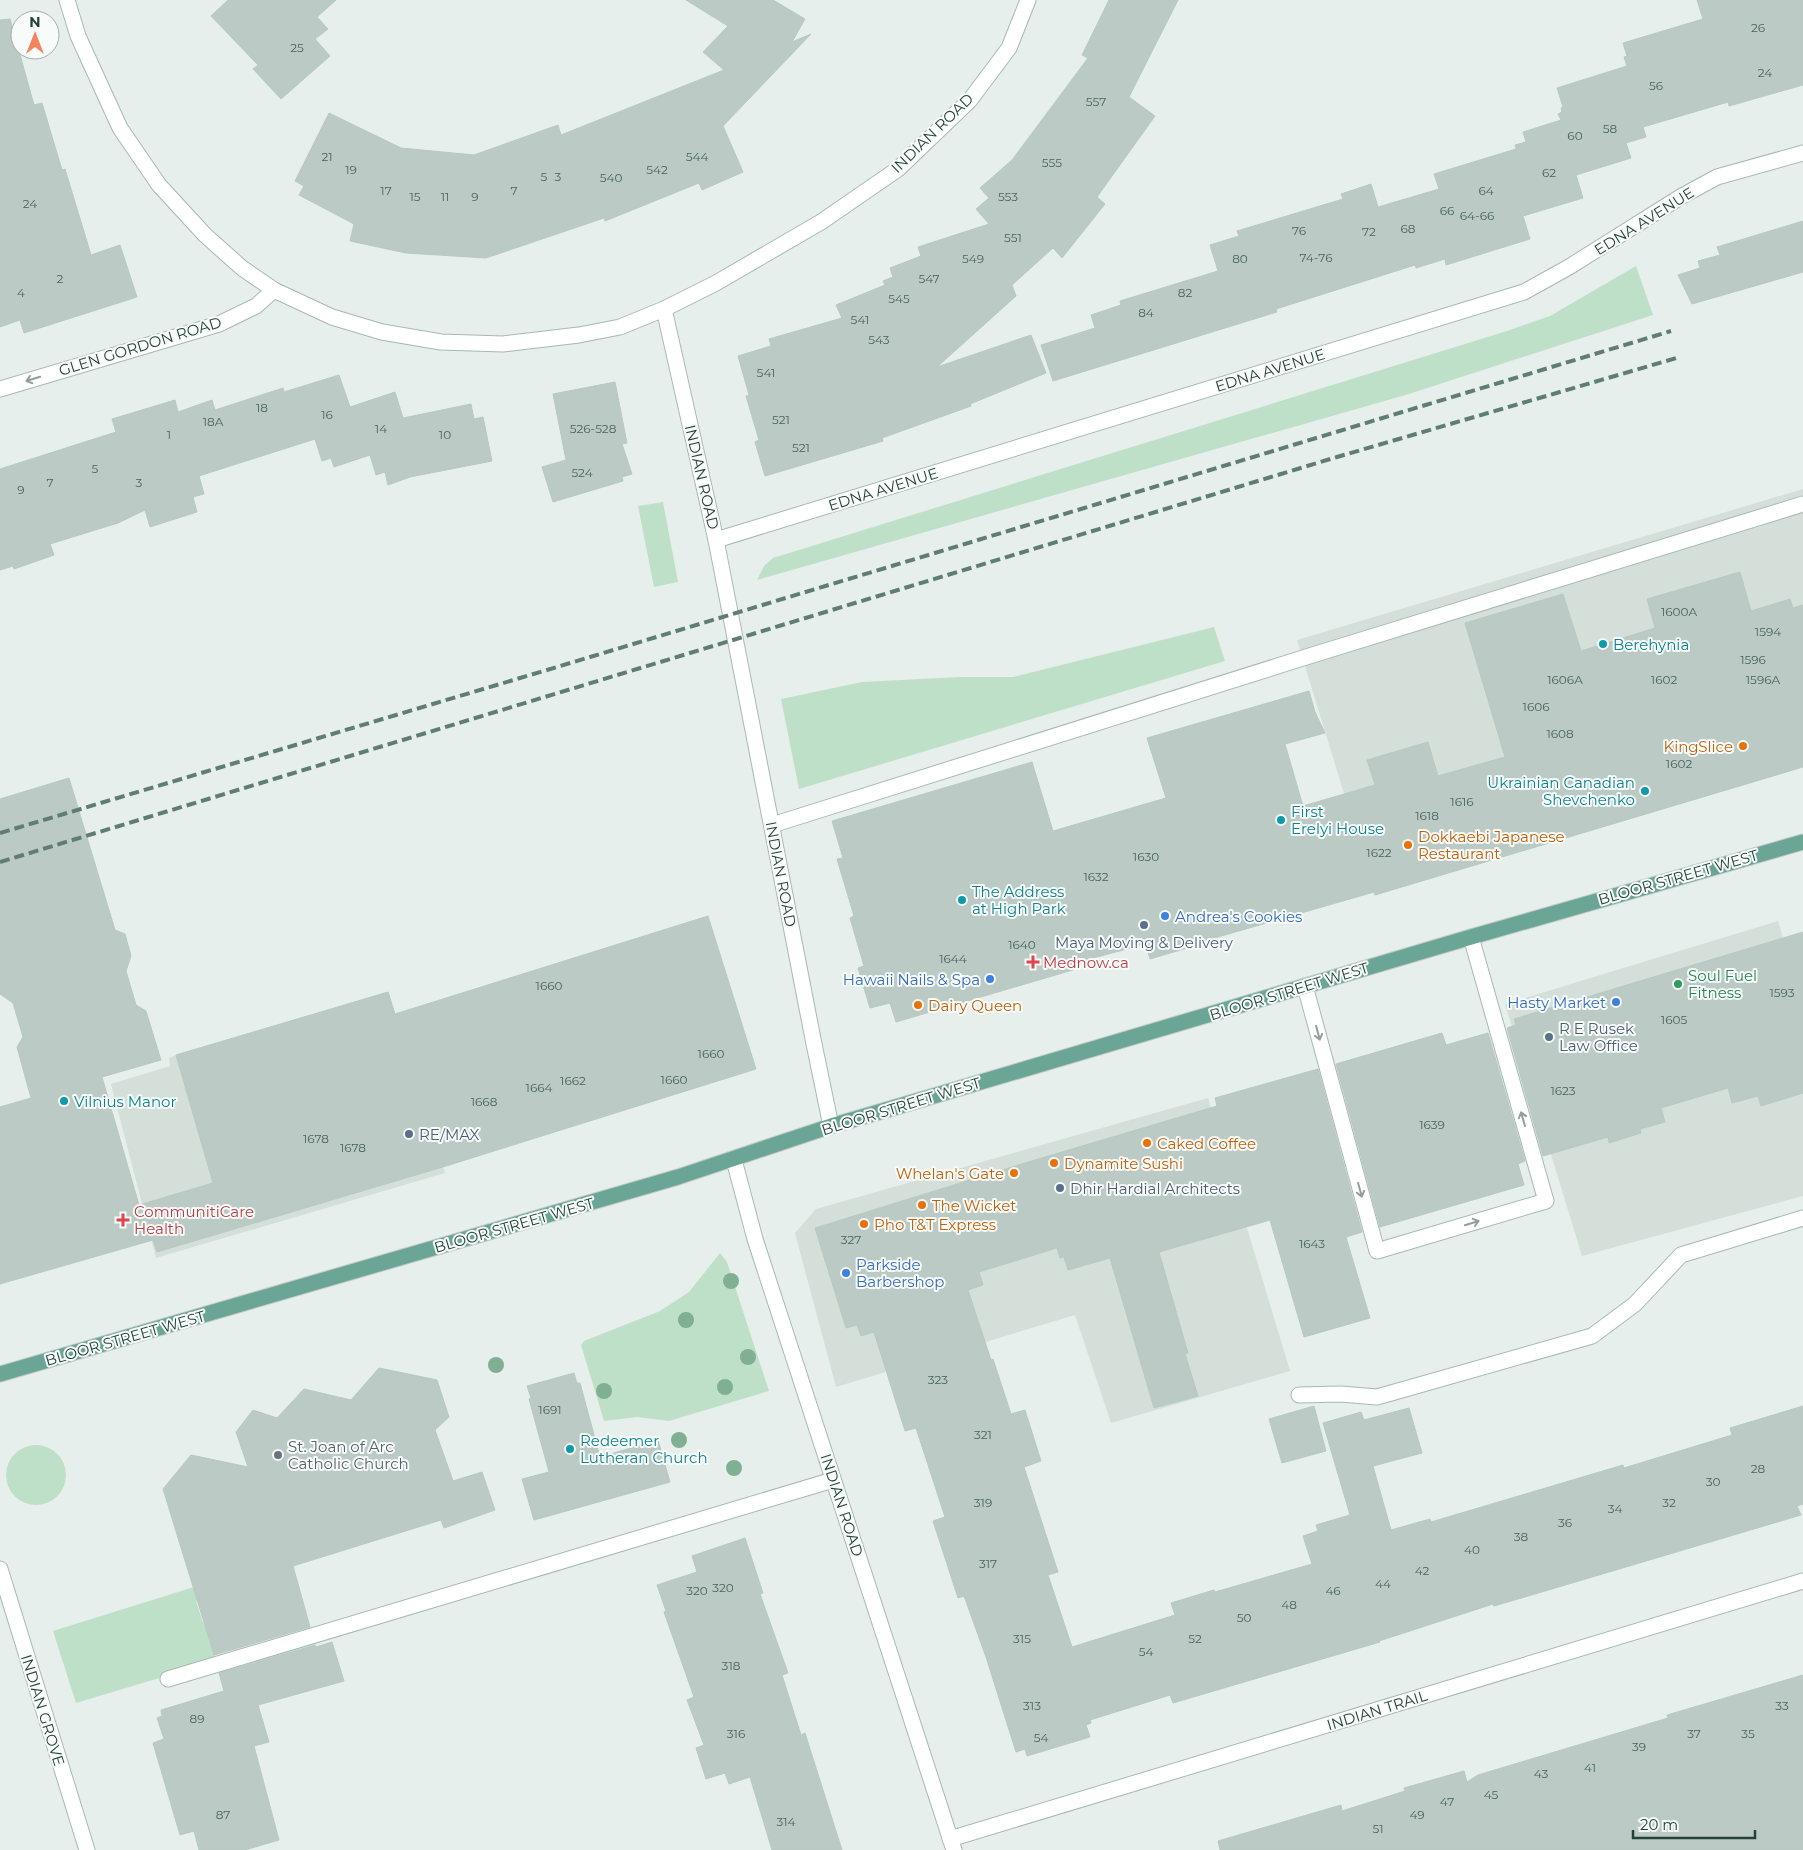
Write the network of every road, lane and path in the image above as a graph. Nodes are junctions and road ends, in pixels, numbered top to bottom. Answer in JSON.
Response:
{"nodes":[{"id":1,"x":67,"y":0,"type":"edge"},
{"id":2,"x":1028,"y":0,"type":"edge"},
{"id":3,"x":1803,"y":153,"type":"edge"},
{"id":4,"x":274,"y":290,"type":"junction"},
{"id":5,"x":664,"y":309,"type":"junction"},
{"id":6,"x":0,"y":389,"type":"edge"},
{"id":7,"x":1803,"y":504,"type":"edge"},
{"id":8,"x":716,"y":540,"type":"junction"},
{"id":9,"x":772,"y":824,"type":"junction"},
{"id":10,"x":1803,"y":842,"type":"edge"},
{"id":11,"x":1471,"y":937,"type":"junction"},
{"id":12,"x":1305,"y":986,"type":"junction"},
{"id":13,"x":831,"y":1126,"type":"junction"},
{"id":14,"x":734,"y":1160,"type":"junction"},
{"id":15,"x":1803,"y":1218,"type":"edge"},
{"id":16,"x":0,"y":1374,"type":"edge"},
{"id":17,"x":1299,"y":1395,"type":"dead end"},
{"id":18,"x":833,"y":1480,"type":"junction"},
{"id":19,"x":0,"y":1569,"type":"edge"},
{"id":20,"x":1803,"y":1580,"type":"edge"},
{"id":21,"x":168,"y":1679,"type":"dead end"},
{"id":22,"x":952,"y":1845,"type":"edge"},
{"id":23,"x":87,"y":1850,"type":"edge"}],
"edges":[{"from":1,"to":4,"type":"street"},
{"from":2,"to":5,"type":"street","name":"INDIAN ROAD"},
{"from":3,"to":8,"type":"street","name":"EDNA AVENUE"},
{"from":4,"to":5,"type":"street"},
{"from":4,"to":6,"type":"street","name":"GLEN GORDON ROAD","one_way":true},
{"from":5,"to":8,"type":"street","name":"INDIAN ROAD"},
{"from":7,"to":9,"type":"street"},
{"from":8,"to":9,"type":"street","name":"INDIAN ROAD"},
{"from":9,"to":13,"type":"street","name":"INDIAN ROAD"},
{"from":10,"to":11,"type":"main road","name":"BLOOR STREET WEST"},
{"from":11,"to":12,"type":"main road","name":"BLOOR STREET WEST"},
{"from":12,"to":11,"type":"street","one_way":true},
{"from":12,"to":13,"type":"main road","name":"BLOOR STREET WEST"},
{"from":13,"to":14,"type":"main road","name":"BLOOR STREET WEST"},
{"from":14,"to":16,"type":"main road","name":"BLOOR STREET WEST"},
{"from":14,"to":18,"type":"street","name":"INDIAN ROAD"},
{"from":15,"to":17,"type":"street"},
{"from":18,"to":21,"type":"street"},
{"from":18,"to":22,"type":"street","name":"INDIAN ROAD"},
{"from":19,"to":23,"type":"street","name":"INDIAN GROVE"},
{"from":20,"to":22,"type":"street","name":"INDIAN TRAIL"}]}
